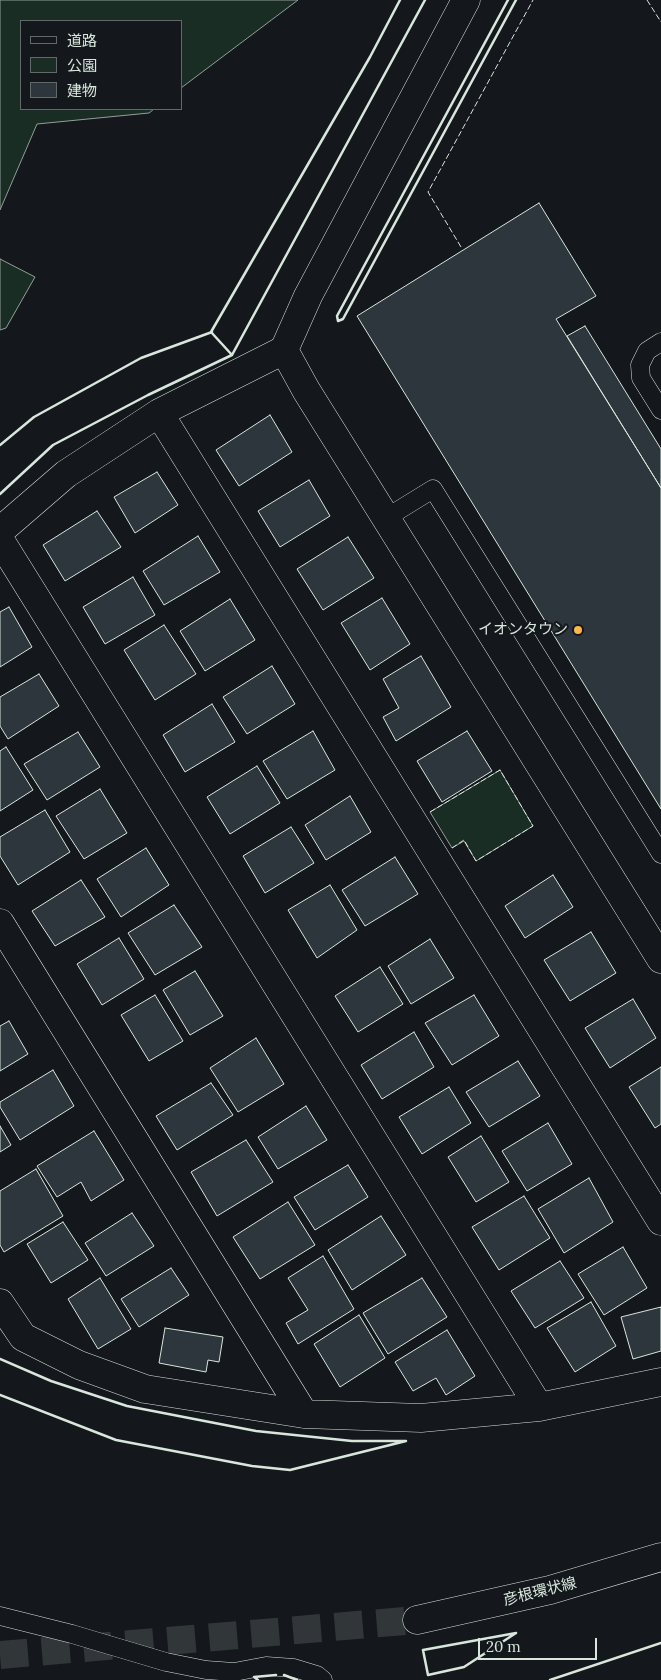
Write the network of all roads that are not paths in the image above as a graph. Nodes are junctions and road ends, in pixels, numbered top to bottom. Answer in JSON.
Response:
{"nodes":[{"id":1,"x":466,"y":0,"type":"edge"},
{"id":2,"x":661,"y":342,"type":"edge"},
{"id":3,"x":284,"y":350,"type":"junction"},
{"id":4,"x":661,"y":410,"type":"edge"},
{"id":5,"x":159,"y":413,"type":"junction"},
{"id":6,"x":386,"y":518,"type":"junction"},
{"id":7,"x":0,"y":531,"type":"edge"},
{"id":8,"x":0,"y":540,"type":"edge"},
{"id":9,"x":661,"y":854,"type":"edge"},
{"id":10,"x":0,"y":923,"type":"edge"},
{"id":11,"x":661,"y":959,"type":"edge"},
{"id":12,"x":661,"y":1220,"type":"edge"},
{"id":13,"x":0,"y":1303,"type":"edge"},
{"id":14,"x":12,"y":1334,"type":"edge"},
{"id":15,"x":661,"y":1382,"type":"edge"},
{"id":16,"x":540,"y":1406,"type":"junction"},
{"id":17,"x":304,"y":1414,"type":"junction"},
{"id":18,"x":661,"y":1557,"type":"edge"},
{"id":19,"x":0,"y":1616,"type":"edge"},
{"id":20,"x":417,"y":1620,"type":"tunnel mouth"},
{"id":21,"x":322,"y":1680,"type":"edge"}],
"edges":[{"from":1,"to":3,"type":"street"},
{"from":2,"to":4,"type":"lane"},
{"from":3,"to":5,"type":"street"},
{"from":3,"to":6,"type":"street"},
{"from":5,"to":7,"type":"street"},
{"from":5,"to":12,"type":"street"},
{"from":6,"to":9,"type":"lane"},
{"from":6,"to":11,"type":"street"},
{"from":8,"to":16,"type":"street"},
{"from":10,"to":17,"type":"street"},
{"from":13,"to":14,"type":"street"},
{"from":14,"to":17,"type":"street"},
{"from":15,"to":16,"type":"street"},
{"from":16,"to":17,"type":"street"},
{"from":18,"to":20,"type":"street","name":"彦根環状線"},
{"from":19,"to":21,"type":"lane"}]}
